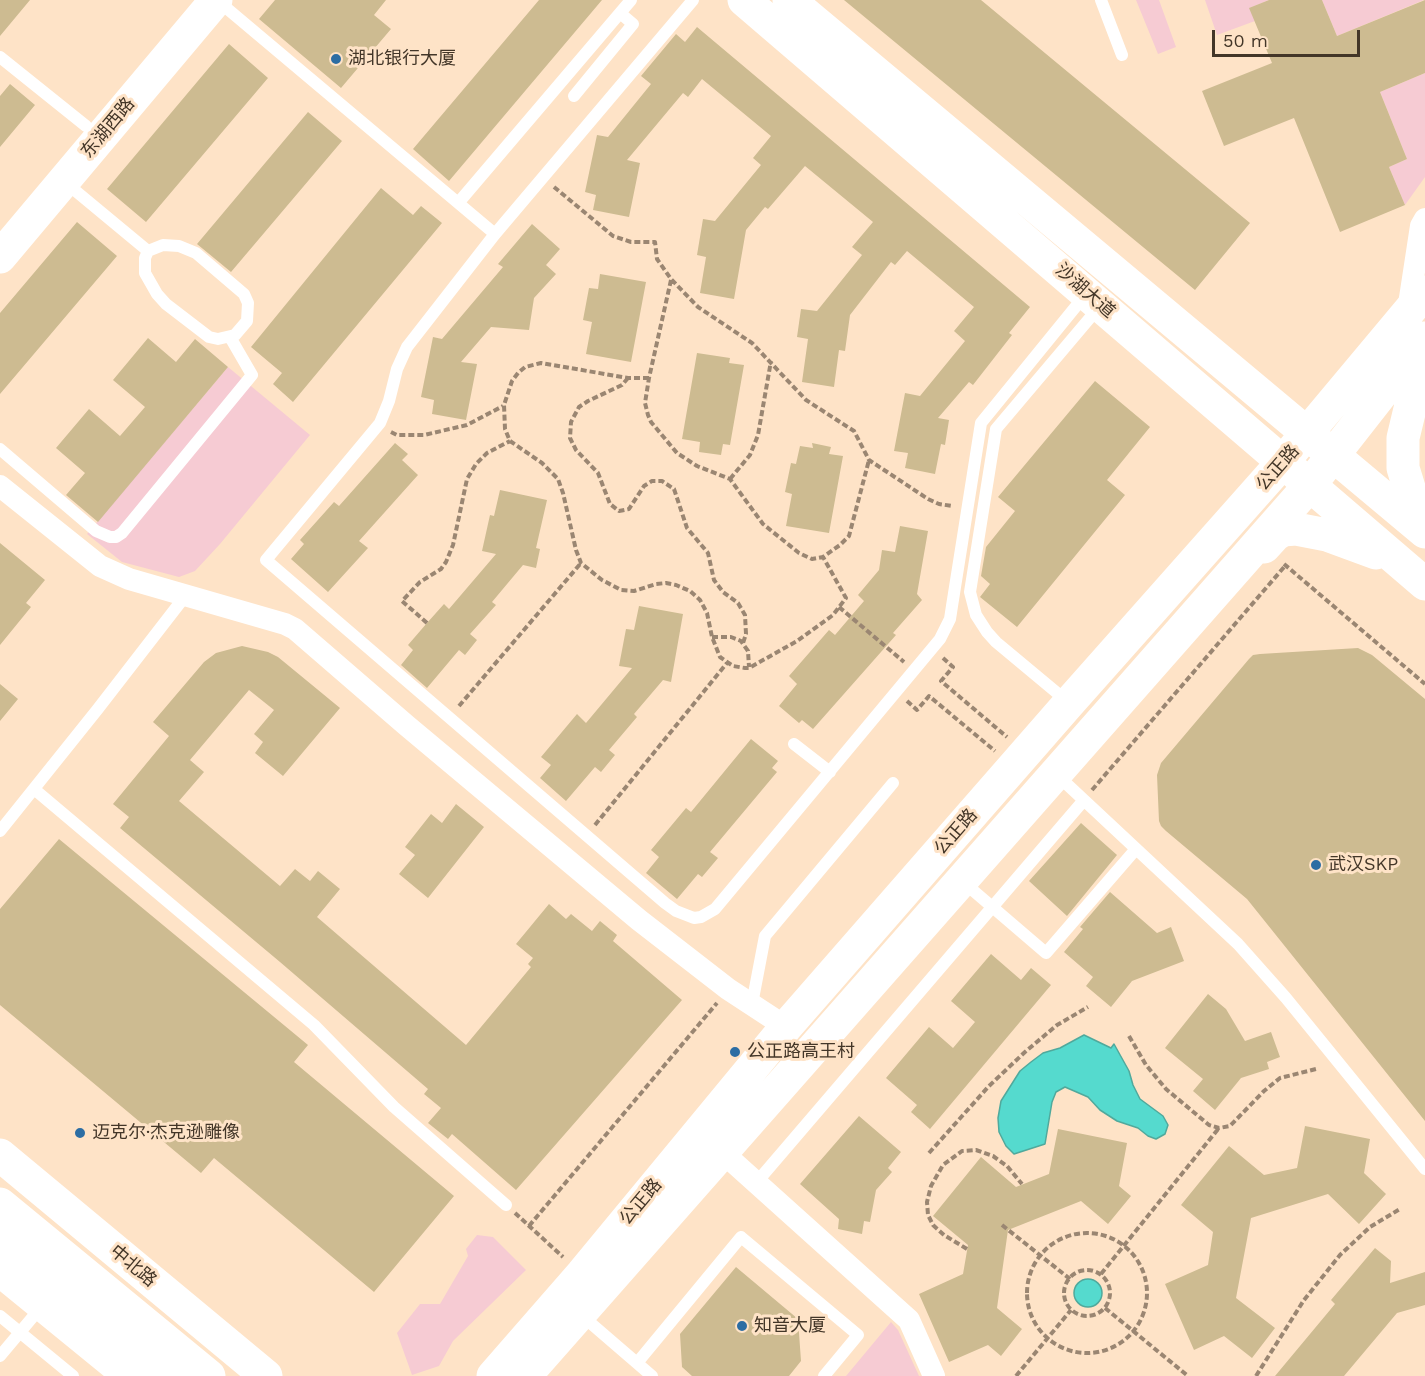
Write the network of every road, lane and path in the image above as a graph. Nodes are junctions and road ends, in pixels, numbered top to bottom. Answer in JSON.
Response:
{"nodes":[{"id":1,"x":190,"y":0,"type":"edge"},
{"id":2,"x":216,"y":0,"type":"edge"},
{"id":3,"x":631,"y":0,"type":"edge"},
{"id":4,"x":693,"y":0,"type":"edge"},
{"id":5,"x":744,"y":0,"type":"edge"},
{"id":6,"x":789,"y":0,"type":"edge"},
{"id":7,"x":1101,"y":0,"type":"edge"},
{"id":8,"x":620,"y":13,"type":"junction"},
{"id":9,"x":1122,"y":55,"type":"dead end"},
{"id":10,"x":0,"y":57,"type":"edge"},
{"id":11,"x":574,"y":96,"type":"dead end"},
{"id":12,"x":86,"y":126,"type":"junction"},
{"id":13,"x":543,"y":177,"type":"junction"},
{"id":14,"x":63,"y":181,"type":"junction"},
{"id":15,"x":459,"y":202,"type":"junction"},
{"id":16,"x":1425,"y":219,"type":"edge"},
{"id":17,"x":0,"y":232,"type":"edge"},
{"id":18,"x":495,"y":234,"type":"junction"},
{"id":19,"x":148,"y":251,"type":"junction"},
{"id":20,"x":0,"y":257,"type":"edge"},
{"id":21,"x":671,"y":279,"type":"junction"},
{"id":22,"x":1094,"y":299,"type":"junction"},
{"id":23,"x":1419,"y":314,"type":"edge"},
{"id":24,"x":230,"y":337,"type":"junction"},
{"id":25,"x":771,"y":361,"type":"junction"},
{"id":26,"x":1425,"y":367,"type":"edge"},
{"id":27,"x":628,"y":378,"type":"junction"},
{"id":28,"x":649,"y":378,"type":"junction"},
{"id":29,"x":504,"y":405,"type":"junction"},
{"id":30,"x":1425,"y":407,"type":"edge"},
{"id":31,"x":380,"y":423,"type":"junction"},
{"id":32,"x":1307,"y":434,"type":"junction"},
{"id":33,"x":1403,"y":438,"type":"junction"},
{"id":34,"x":510,"y":441,"type":"junction"},
{"id":35,"x":0,"y":449,"type":"edge"},
{"id":36,"x":1334,"y":455,"type":"junction"},
{"id":37,"x":869,"y":460,"type":"junction"},
{"id":38,"x":1282,"y":463,"type":"junction"},
{"id":39,"x":730,"y":479,"type":"junction"},
{"id":40,"x":0,"y":486,"type":"edge"},
{"id":41,"x":1309,"y":486,"type":"junction"},
{"id":42,"x":968,"y":506,"type":"junction"},
{"id":43,"x":1425,"y":523,"type":"edge"},
{"id":44,"x":1425,"y":532,"type":"edge"},
{"id":45,"x":823,"y":557,"type":"junction"},
{"id":46,"x":1276,"y":558,"type":"dead end"},
{"id":47,"x":581,"y":562,"type":"junction"},
{"id":48,"x":1285,"y":565,"type":"junction"},
{"id":49,"x":1418,"y":578,"type":"edge"},
{"id":50,"x":1213,"y":594,"type":"junction"},
{"id":51,"x":186,"y":595,"type":"junction"},
{"id":52,"x":839,"y":608,"type":"junction"},
{"id":53,"x":427,"y":623,"type":"dead end"},
{"id":54,"x":712,"y":637,"type":"junction"},
{"id":55,"x":743,"y":644,"type":"junction"},
{"id":56,"x":727,"y":663,"type":"junction"},
{"id":57,"x":749,"y":668,"type":"junction"},
{"id":58,"x":914,"y":670,"type":"junction"},
{"id":59,"x":941,"y":681,"type":"dead end"},
{"id":60,"x":1425,"y":684,"type":"edge"},
{"id":61,"x":929,"y":696,"type":"dead end"},
{"id":62,"x":1069,"y":703,"type":"junction"},
{"id":63,"x":449,"y":718,"type":"junction"},
{"id":64,"x":1008,"y":737,"type":"dead end"},
{"id":65,"x":794,"y":744,"type":"dead end"},
{"id":66,"x":996,"y":751,"type":"dead end"},
{"id":67,"x":830,"y":772,"type":"junction"},
{"id":68,"x":1055,"y":772,"type":"junction"},
{"id":69,"x":893,"y":783,"type":"dead end"},
{"id":70,"x":34,"y":789,"type":"junction"},
{"id":71,"x":1084,"y":800,"type":"junction"},
{"id":72,"x":0,"y":831,"type":"edge"},
{"id":73,"x":586,"y":836,"type":"junction"},
{"id":74,"x":1136,"y":849,"type":"junction"},
{"id":75,"x":960,"y":880,"type":"junction"},
{"id":76,"x":992,"y":907,"type":"junction"},
{"id":77,"x":729,"y":989,"type":"junction"},
{"id":78,"x":752,"y":1004,"type":"junction"},
{"id":79,"x":1088,"y":1007,"type":"dead end"},
{"id":80,"x":786,"y":1027,"type":"junction"},
{"id":81,"x":1129,"y":1036,"type":"dead end"},
{"id":82,"x":1316,"y":1069,"type":"dead end"},
{"id":83,"x":1219,"y":1128,"type":"junction"},
{"id":84,"x":721,"y":1151,"type":"junction"},
{"id":85,"x":928,"y":1153,"type":"dead end"},
{"id":86,"x":0,"y":1155,"type":"edge"},
{"id":87,"x":1425,"y":1169,"type":"edge"},
{"id":88,"x":756,"y":1183,"type":"junction"},
{"id":89,"x":1022,"y":1184,"type":"dead end"},
{"id":90,"x":0,"y":1204,"type":"edge"},
{"id":91,"x":506,"y":1205,"type":"joint"},
{"id":92,"x":1400,"y":1209,"type":"dead end"},
{"id":93,"x":1002,"y":1225,"type":"dead end"},
{"id":94,"x":529,"y":1226,"type":"junction"},
{"id":95,"x":0,"y":1236,"type":"edge"},
{"id":96,"x":1125,"y":1245,"type":"junction"},
{"id":97,"x":967,"y":1249,"type":"dead end"},
{"id":98,"x":1040,"y":1255,"type":"junction"},
{"id":99,"x":0,"y":1270,"type":"edge"},
{"id":100,"x":582,"y":1274,"type":"junction"},
{"id":101,"x":1101,"y":1274,"type":"junction"},
{"id":102,"x":1070,"y":1279,"type":"junction"},
{"id":103,"x":42,"y":1305,"type":"junction"},
{"id":104,"x":1105,"y":1308,"type":"junction"},
{"id":105,"x":1071,"y":1310,"type":"junction"},
{"id":106,"x":579,"y":1313,"type":"junction"},
{"id":107,"x":0,"y":1316,"type":"edge"},
{"id":108,"x":1133,"y":1331,"type":"junction"},
{"id":109,"x":20,"y":1332,"type":"junction"},
{"id":110,"x":1047,"y":1338,"type":"junction"},
{"id":111,"x":0,"y":1356,"type":"edge"},
{"id":112,"x":637,"y":1363,"type":"junction"},
{"id":113,"x":73,"y":1376,"type":"edge"},
{"id":114,"x":130,"y":1376,"type":"edge"},
{"id":115,"x":167,"y":1376,"type":"edge"},
{"id":116,"x":209,"y":1376,"type":"edge"},
{"id":117,"x":266,"y":1376,"type":"edge"},
{"id":118,"x":493,"y":1376,"type":"edge"},
{"id":119,"x":525,"y":1376,"type":"edge"},
{"id":120,"x":652,"y":1376,"type":"edge"},
{"id":121,"x":824,"y":1376,"type":"edge"},
{"id":122,"x":934,"y":1376,"type":"edge"},
{"id":123,"x":1016,"y":1376,"type":"edge"},
{"id":124,"x":1188,"y":1376,"type":"edge"},
{"id":125,"x":1256,"y":1376,"type":"edge"}],
"edges":[{"from":1,"to":12,"type":"main road","name":"东湖西路"},
{"from":2,"to":14,"type":"main road","name":"东湖西路"},
{"from":2,"to":15,"type":"lane"},
{"from":3,"to":8,"type":"lane"},
{"from":4,"to":13,"type":"lane"},
{"from":5,"to":22,"type":"main road","name":"沙湖大道"},
{"from":6,"to":32,"type":"main road","name":"沙湖大道"},
{"from":7,"to":9,"type":"lane"},
{"from":8,"to":11,"type":"lane"},
{"from":8,"to":15,"type":"lane"},
{"from":10,"to":12,"type":"lane"},
{"from":12,"to":17,"type":"main road","name":"东湖西路"},
{"from":13,"to":18,"type":"lane"},
{"from":13,"to":21,"type":"path"},
{"from":14,"to":19,"type":"lane"},
{"from":14,"to":20,"type":"main road","name":"东湖西路"},
{"from":15,"to":18,"type":"lane"},
{"from":16,"to":23,"type":"street"},
{"from":18,"to":31,"type":"lane"},
{"from":19,"to":24,"type":"lane"},
{"from":19,"to":24,"type":"lane"},
{"from":21,"to":25,"type":"path"},
{"from":21,"to":28,"type":"path"},
{"from":22,"to":38,"type":"main road","name":"沙湖大道"},
{"from":22,"to":42,"type":"lane"},
{"from":22,"to":62,"type":"lane"},
{"from":23,"to":32,"type":"main road","name":"公正路"},
{"from":23,"to":36,"type":"main road","name":"公正路"},
{"from":24,"to":35,"type":"lane"},
{"from":25,"to":37,"type":"path"},
{"from":25,"to":39,"type":"path"},
{"from":26,"to":33,"type":"main road"},
{"from":27,"to":28,"type":"path"},
{"from":27,"to":29,"type":"path"},
{"from":27,"to":55,"type":"path"},
{"from":28,"to":39,"type":"path"},
{"from":29,"to":31,"type":"path"},
{"from":29,"to":34,"type":"path"},
{"from":30,"to":33,"type":"street"},
{"from":31,"to":63,"type":"lane"},
{"from":32,"to":36,"type":"main road","name":"沙湖大道"},
{"from":32,"to":38,"type":"main road","name":"公正路"},
{"from":33,"to":43,"type":"main road"},
{"from":34,"to":47,"type":"path"},
{"from":34,"to":53,"type":"path"},
{"from":36,"to":41,"type":"main road","name":"公正路"},
{"from":36,"to":44,"type":"main road","name":"沙湖大道"},
{"from":37,"to":42,"type":"path"},
{"from":37,"to":45,"type":"path"},
{"from":38,"to":41,"type":"main road","name":"沙湖大道"},
{"from":38,"to":62,"type":"main road","name":"公正路"},
{"from":39,"to":45,"type":"path"},
{"from":40,"to":51,"type":"street"},
{"from":41,"to":49,"type":"main road","name":"沙湖大道"},
{"from":41,"to":50,"type":"main road","name":"公正路"},
{"from":42,"to":58,"type":"lane"},
{"from":45,"to":52,"type":"path"},
{"from":46,"to":48,"type":"path"},
{"from":47,"to":54,"type":"path"},
{"from":47,"to":63,"type":"path"},
{"from":48,"to":60,"type":"path"},
{"from":48,"to":71,"type":"path"},
{"from":49,"to":50,"type":"main road"},
{"from":50,"to":68,"type":"main road","name":"公正路"},
{"from":51,"to":70,"type":"lane"},
{"from":51,"to":77,"type":"street"},
{"from":52,"to":57,"type":"path"},
{"from":52,"to":58,"type":"path"},
{"from":54,"to":55,"type":"path"},
{"from":54,"to":56,"type":"path"},
{"from":55,"to":57,"type":"path"},
{"from":56,"to":57,"type":"path"},
{"from":56,"to":73,"type":"path"},
{"from":58,"to":67,"type":"lane"},
{"from":59,"to":64,"type":"path"},
{"from":61,"to":66,"type":"path"},
{"from":62,"to":80,"type":"main road","name":"公正路"},
{"from":63,"to":73,"type":"lane"},
{"from":65,"to":67,"type":"lane"},
{"from":67,"to":73,"type":"lane"},
{"from":68,"to":71,"type":"lane"},
{"from":68,"to":75,"type":"main road","name":"公正路"},
{"from":69,"to":78,"type":"lane"},
{"from":70,"to":72,"type":"lane"},
{"from":70,"to":91,"type":"lane"},
{"from":71,"to":74,"type":"lane"},
{"from":71,"to":76,"type":"lane"},
{"from":74,"to":76,"type":"lane"},
{"from":74,"to":87,"type":"lane"},
{"from":75,"to":76,"type":"lane"},
{"from":75,"to":84,"type":"main road","name":"公正路"},
{"from":76,"to":88,"type":"lane"},
{"from":77,"to":78,"type":"street"},
{"from":77,"to":94,"type":"path"},
{"from":78,"to":80,"type":"street"},
{"from":79,"to":85,"type":"path"},
{"from":80,"to":100,"type":"main road","name":"公正路"},
{"from":81,"to":83,"type":"path"},
{"from":82,"to":83,"type":"path"},
{"from":83,"to":96,"type":"path"},
{"from":84,"to":88,"type":"street"},
{"from":84,"to":106,"type":"main road","name":"公正路"},
{"from":86,"to":117,"type":"main road","name":"中北路"},
{"from":88,"to":122,"type":"street"},
{"from":89,"to":97,"type":"path"},
{"from":90,"to":116,"type":"main road","name":"中北路"},
{"from":91,"to":94,"type":"path"},
{"from":92,"to":125,"type":"path"},
{"from":93,"to":98,"type":"path"},
{"from":94,"to":100,"type":"path"},
{"from":95,"to":115,"type":"main road"},
{"from":96,"to":98,"type":"path"},
{"from":96,"to":101,"type":"path"},
{"from":96,"to":108,"type":"path"},
{"from":98,"to":102,"type":"path"},
{"from":98,"to":110,"type":"path"},
{"from":99,"to":103,"type":"main road"},
{"from":100,"to":118,"type":"main road","name":"公正路"},
{"from":101,"to":102,"type":"path"},
{"from":101,"to":104,"type":"path"},
{"from":102,"to":105,"type":"path"},
{"from":103,"to":109,"type":"lane"},
{"from":103,"to":114,"type":"main road"},
{"from":104,"to":105,"type":"path"},
{"from":104,"to":108,"type":"path"},
{"from":105,"to":110,"type":"path"},
{"from":106,"to":112,"type":"lane"},
{"from":106,"to":119,"type":"main road","name":"公正路"},
{"from":107,"to":109,"type":"lane"},
{"from":108,"to":110,"type":"path"},
{"from":108,"to":124,"type":"path"},
{"from":109,"to":111,"type":"lane"},
{"from":109,"to":113,"type":"lane"},
{"from":110,"to":123,"type":"path"},
{"from":112,"to":120,"type":"lane"},
{"from":112,"to":121,"type":"lane"}]}
